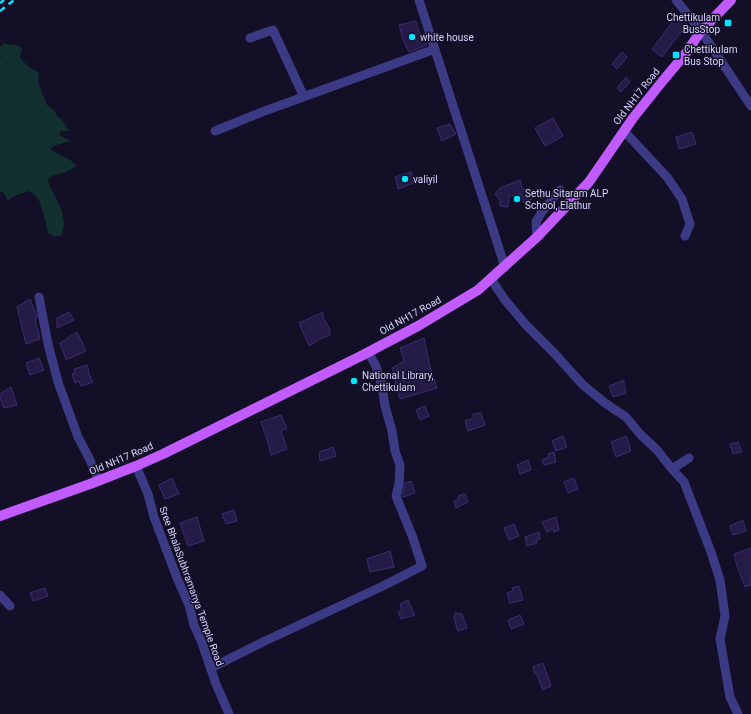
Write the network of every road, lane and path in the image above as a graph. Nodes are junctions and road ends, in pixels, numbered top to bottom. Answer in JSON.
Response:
{"nodes":[{"id":1,"x":419,"y":0,"type":"edge"},
{"id":2,"x":676,"y":0,"type":"edge"},
{"id":3,"x":730,"y":0,"type":"edge"},
{"id":4,"x":702,"y":31,"type":"junction"},
{"id":5,"x":250,"y":38,"type":"dead end"},
{"id":6,"x":435,"y":49,"type":"junction"},
{"id":7,"x":304,"y":97,"type":"junction"},
{"id":8,"x":751,"y":106,"type":"edge"},
{"id":9,"x":215,"y":131,"type":"dead end"},
{"id":10,"x":624,"y":131,"type":"junction"},
{"id":11,"x":560,"y":190,"type":"dead end"},
{"id":12,"x":685,"y":236,"type":"dead end"},
{"id":13,"x":537,"y":237,"type":"junction"},
{"id":14,"x":504,"y":267,"type":"junction"},
{"id":15,"x":491,"y":279,"type":"junction"},
{"id":16,"x":39,"y":297,"type":"dead end"},
{"id":17,"x":368,"y":352,"type":"junction"},
{"id":18,"x":689,"y":458,"type":"dead end"},
{"id":19,"x":136,"y":466,"type":"junction"},
{"id":20,"x":672,"y":469,"type":"junction"},
{"id":21,"x":99,"y":481,"type":"junction"},
{"id":22,"x":0,"y":516,"type":"edge"},
{"id":23,"x":0,"y":595,"type":"edge"},
{"id":24,"x":10,"y":606,"type":"dead end"},
{"id":25,"x":211,"y":668,"type":"junction"},
{"id":26,"x":229,"y":714,"type":"edge"},
{"id":27,"x":738,"y":714,"type":"edge"}],
"edges":[{"from":1,"to":6,"type":"street"},
{"from":2,"to":4,"type":"street"},
{"from":3,"to":4,"type":"main road","name":"Old NH17 Road"},
{"from":4,"to":8,"type":"street"},
{"from":4,"to":10,"type":"main road","name":"Old NH17 Road"},
{"from":5,"to":7,"type":"street"},
{"from":6,"to":7,"type":"street"},
{"from":6,"to":14,"type":"street"},
{"from":7,"to":9,"type":"street"},
{"from":10,"to":12,"type":"street"},
{"from":10,"to":13,"type":"main road","name":"Old NH17 Road"},
{"from":11,"to":13,"type":"street"},
{"from":13,"to":14,"type":"main road","name":"Old NH17 Road"},
{"from":14,"to":15,"type":"main road","name":"Old NH17 Road"},
{"from":15,"to":17,"type":"main road","name":"Old NH17 Road"},
{"from":15,"to":20,"type":"street"},
{"from":16,"to":21,"type":"street"},
{"from":17,"to":19,"type":"main road","name":"Old NH17 Road"},
{"from":17,"to":25,"type":"street"},
{"from":18,"to":20,"type":"street"},
{"from":19,"to":21,"type":"main road","name":"Old NH17 Road"},
{"from":19,"to":25,"type":"street","name":"Sree BhalaSubhramanya Temple Road"},
{"from":20,"to":27,"type":"street"},
{"from":21,"to":22,"type":"main road","name":"Old NH17 Road"},
{"from":23,"to":24,"type":"street"},
{"from":25,"to":26,"type":"street","name":"Sree BhalaSubhramanya Temple Road"}]}
